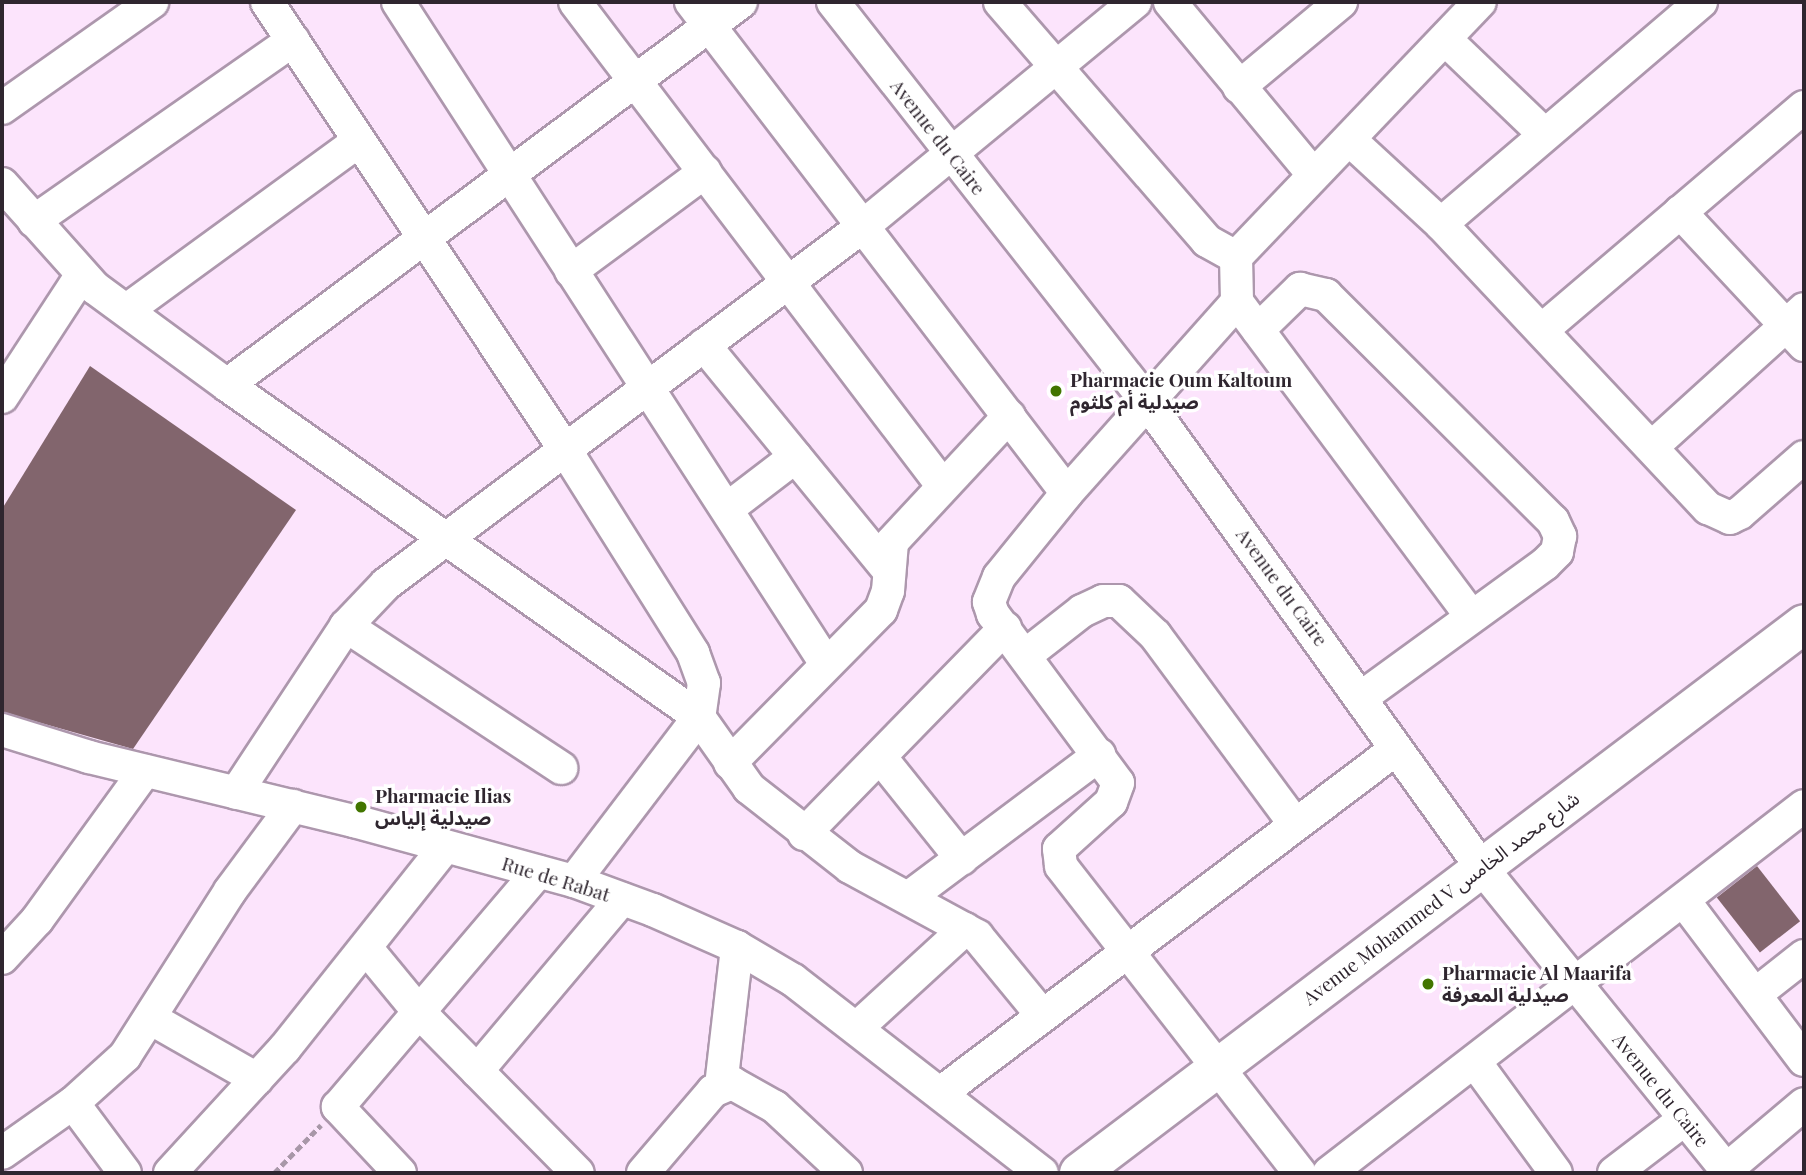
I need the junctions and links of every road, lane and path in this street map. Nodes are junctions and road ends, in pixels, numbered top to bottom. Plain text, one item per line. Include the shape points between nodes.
1 (152, 2) edge
2 (267, 2) edge
3 (398, 2) edge
4 (575, 2) edge
5 (741, 2) edge
6 (833, 2) edge
7 (1000, 2) edge
8 (1135, 2) edge
9 (1170, 2) edge
10 (1341, 2) edge
11 (1480, 2) edge
12 (1694, 4) edge
13 (700, 14) edge
14 (1446, 39) junction
15 (293, 40) junction
16 (1056, 70) junction
17 (634, 83) junction
18 (1239, 87) junction
19 (7, 94) edge
20 (1804, 107) edge
21 (1544, 134) junction
22 (1350, 139) junction
23 (359, 141) junction
24 (953, 156) junction
25 (705, 172) junction
26 (1313, 174) junction
27 (510, 178) junction
28 (2, 184) edge
29 (1679, 212) junction
30 (34, 221) junction
31 (1441, 224) junction
32 (862, 228) junction
33 (424, 241) junction
34 (1236, 257) junction
35 (571, 271) junction
36 (81, 276) junction
37 (786, 286) junction
38 (1237, 302) junction
39 (127, 310) junction
40 (1798, 326) edge
41 (1258, 330) junction
42 (1542, 330) junction
43 (704, 345) junction
44 (5, 381) edge
45 (227, 385) junction
46 (648, 389) junction
47 (1147, 402) junction
48 (1009, 416) junction
49 (1652, 447) junction
50 (566, 451) junction
51 (795, 457) junction
52 (1804, 457) edge
53 (942, 485) junction
54 (1067, 493) junction
55 (726, 509) junction
56 (449, 540) junction
57 (888, 570) junction
58 (1470, 615) junction
59 (1804, 624) edge
60 (346, 626) junction
61 (1005, 628) junction
62 (1027, 654) junction
63 (825, 662) junction
64 (1362, 697) junction
65 (699, 716) junction
66 (2, 730) edge
67 (1396, 749) junction
68 (1099, 754) junction
69 (881, 758) junction
70 (730, 764) junction
71 (561, 768) dead end
72 (145, 771) junction
73 (236, 793) junction
74 (293, 806) junction
75 (1804, 806) edge
76 (1295, 824) junction
77 (804, 834) junction
78 (445, 847) junction
79 (962, 859) junction
80 (1482, 868) junction
81 (538, 872) junction
82 (574, 881) junction
83 (908, 898) junction
84 (622, 899) junction
85 (1684, 901) junction
86 (965, 929) junction
87 (737, 947) junction
88 (367, 949) junction
89 (1129, 953) junction
90 (1804, 956) edge
91 (2, 958) edge
92 (1576, 986) junction
93 (1757, 993) junction
94 (419, 1012) junction
95 (1042, 1015) junction
96 (150, 1018) junction
97 (858, 1027) junction
98 (1804, 1059) edge
99 (1475, 1062) junction
100 (1218, 1068) junction
101 (477, 1071) junction
102 (257, 1079) junction
103 (721, 1086) junction
104 (942, 1092) junction
105 (74, 1103) junction
106 (1804, 1104) edge
107 (338, 1107) junction
108 (1685, 1119) junction
109 (2, 1153) edge
110 (1540, 1168) edge
111 (834, 1169) edge
112 (1728, 1172) edge
113 (125, 1173) edge
114 (170, 1173) edge
115 (274, 1173) edge
116 (400, 1173) edge
117 (578, 1173) edge
118 (643, 1173) edge
119 (1042, 1173) edge
120 (1079, 1173) edge
121 (1300, 1173) edge
122 (1329, 1173) edge
123 (1614, 1173) edge

1 - 19 street
2 - 15 street
3 - 27 street
4 - 17 street
5 - 13 street
6 - 24 street, Avenue du Caire
7 - 16 street
8 - 16 street
9 - 18 street
10 - 18 street
11 - 14 street
12 - 21 street
13 - 17 street
13 - 32 street
14 - 21 street
14 - 22 street
15 - 23 street
15 - 30 street
16 - 24 street
16 - 34 street via 1207,241
17 - 25 street
17 - 27 street
18 - 26 street
20 - 29 street
21 - 31 street
22 - 26 street
22 - 31 street
23 - 33 street
23 - 39 street
24 - 32 street
24 - 47 street, Avenue du Caire
25 - 35 street
25 - 37 street
26 - 34 street
27 - 33 street
27 - 35 street
28 - 30 street
29 - 40 street
29 - 42 street
30 - 36 street
31 - 42 street
32 - 37 street
32 - 48 street
33 - 45 street
33 - 50 street
34 - 38 street
35 - 46 street
36 - 39 street
36 - 44 street
37 - 43 street
37 - 53 street
38 - 41 street
38 - 47 street
39 - 45 street
40 - 49 street
41 - 58 street
41 - 58 street via 1300,289 1326,295 1553,522 1560,536 1558,552
42 - 49 street
43 - 46 street
43 - 51 street
45 - 56 street
46 - 50 street
46 - 55 street
47 - 54 street
47 - 64 street, Avenue du Caire
48 - 53 street
48 - 54 street
49 - 52 street via 1696,498 1730,518
50 - 56 street
50 - 65 street via 693,653 704,683
51 - 55 street
51 - 57 street
53 - 57 street via 891,542
54 - 61 street via 991,590 993,614
55 - 63 street
56 - 60 street via 386,584
56 - 65 street
57 - 63 street via 888,591 881,610
58 - 64 street
59 - 80 main road, Avenue Mohammed V شارع محمد الخامس
60 - 71 street
60 - 73 street
61 - 62 street
61 - 69 street
62 - 68 street
62 - 76 street via 1082,611 1103,601 1119,601 1155,635
63 - 70 street
64 - 67 street, Avenue du Caire
65 - 70 street
65 - 82 street
66 - 72 street, Rue de Rabat
67 - 76 street
67 - 80 street, Avenue du Caire
68 - 79 street
68 - 89 street via 1118,783 1116,793 1063,843 1059,858
69 - 77 street
69 - 79 street
70 - 77 street via 749,788
72 - 73 street, Rue de Rabat
72 - 91 street via 37,920
73 - 74 street, Rue de Rabat
74 - 78 street, Rue de Rabat
74 - 96 street via 230,891
75 - 85 street
76 - 89 street
77 - 83 street via 850,867
78 - 81 street, Rue de Rabat
78 - 88 street
79 - 83 street
80 - 92 street, Avenue du Caire
80 - 100 main road, Avenue Mohammed V شارع محمد الخامس
81 - 82 street, Rue de Rabat
81 - 94 street
82 - 84 street, Rue de Rabat
83 - 86 street
84 - 87 street, Rue de Rabat
84 - 101 street
85 - 92 street
85 - 93 street
86 - 95 street via 1001,962
86 - 97 street
87 - 97 street, Rue de Rabat
87 - 103 street
88 - 94 street
88 - 102 street
89 - 95 street
89 - 100 street
90 - 93 street
92 - 99 street
92 - 108 street, Avenue du Caire
93 - 98 street
94 - 101 street
94 - 107 street
95 - 104 street
96 - 102 street
96 - 105 street via 125,1056
97 - 104 street, Rue de Rabat
99 - 110 street
99 - 122 street
100 - 120 main road, Avenue Mohammed V شارع محمد الخامس
100 - 121 street
101 - 117 street
102 - 114 street
103 - 111 street via 739,1084 754,1092
103 - 118 street
104 - 119 street, Rue de Rabat
105 - 109 street
105 - 113 street
106 - 112 street
107 - 115 path
107 - 116 street
108 - 112 street, Avenue du Caire
108 - 123 street

